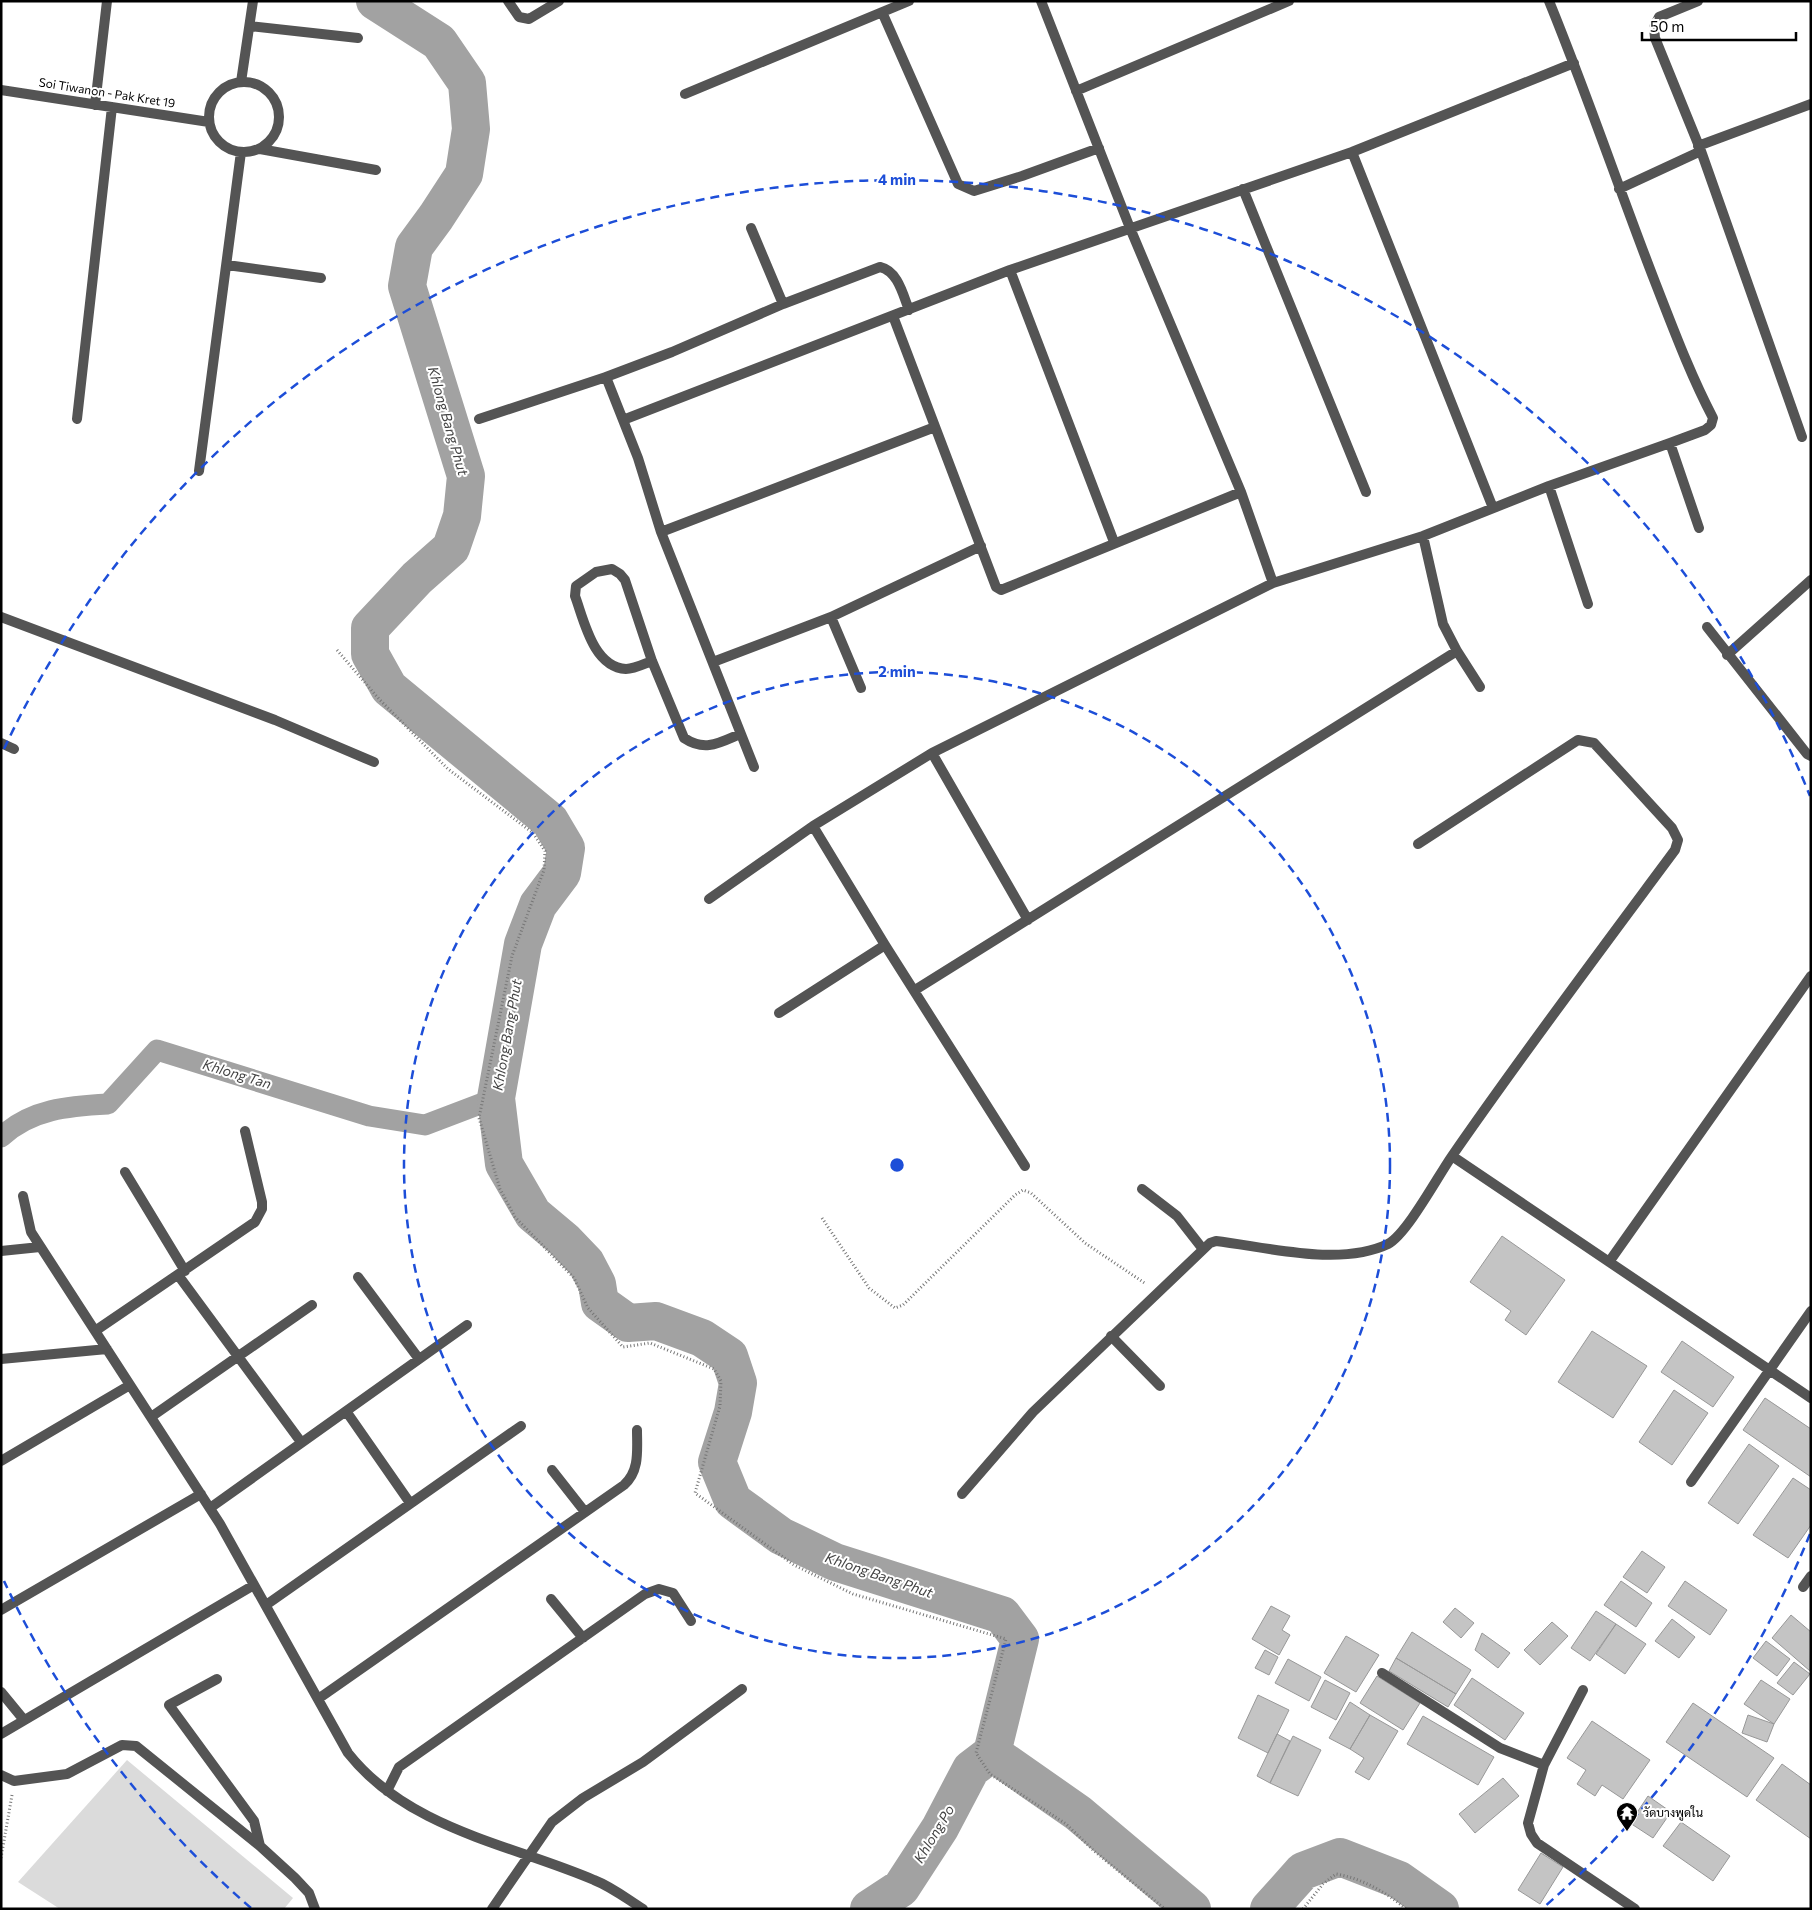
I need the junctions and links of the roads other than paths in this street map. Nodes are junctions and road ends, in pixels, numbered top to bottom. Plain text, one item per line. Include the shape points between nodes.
1 (107, 1) edge
2 (253, 1) edge
3 (508, 1) edge
4 (559, 1) edge
5 (909, 1) edge
6 (1041, 1) edge
7 (1289, 1) edge
8 (1549, 1) edge
9 (1698, 1) edge
10 (882, 12) junction
11 (250, 26) junction
12 (358, 38) dead end
13 (1574, 63) junction
14 (241, 82) junction
15 (1, 90) edge
16 (1076, 91) junction
17 (686, 94) dead end
18 (95, 104) junction
19 (1811, 104) edge
20 (112, 107) junction
21 (209, 122) junction
22 (260, 148) junction
23 (1098, 148) junction
24 (1699, 149) junction
25 (241, 152) junction
26 (1352, 152) junction
27 (376, 170) dead end
28 (1242, 189) junction
29 (1619, 189) junction
30 (751, 228) dead end
31 (1130, 228) junction
32 (227, 265) junction
33 (1010, 270) junction
34 (321, 278) dead end
35 (783, 304) junction
36 (909, 310) junction
37 (893, 316) junction
38 (606, 377) junction
39 (77, 419) dead end
40 (479, 420) dead end
41 (623, 420) junction
42 (935, 427) junction
43 (1802, 437) dead end
44 (1670, 443) junction
45 (199, 471) dead end
46 (1549, 486) junction
47 (1241, 492) junction
48 (1366, 492) dead end
49 (1493, 508) junction
50 (1699, 528) dead end
51 (661, 532) junction
52 (1423, 536) junction
53 (1114, 542) junction
54 (981, 546) junction
55 (1811, 580) edge
56 (1273, 583) junction
57 (1588, 604) dead end
58 (831, 617) junction
59 (1, 618) edge
60 (1707, 627) dead end
61 (1457, 651) junction
62 (1727, 655) junction
63 (652, 661) junction
64 (713, 662) junction
65 (1480, 687) dead end
66 (861, 688) dead end
67 (740, 734) junction
68 (1, 743) edge
69 (14, 749) dead end
70 (932, 753) junction
71 (1811, 756) edge
72 (374, 762) dead end
73 (754, 767) dead end
74 (813, 826) junction
75 (1418, 844) dead end
76 (709, 899) dead end
77 (1028, 920) junction
78 (885, 945) junction
79 (1811, 976) edge
80 (915, 990) junction
81 (780, 1013) dead end
82 (245, 1131) dead end
83 (1452, 1156) junction
84 (1025, 1166) dead end
85 (125, 1172) dead end
86 (1142, 1189) dead end
87 (23, 1196) dead end
88 (40, 1247) junction
89 (1202, 1248) junction
90 (1, 1250) edge
91 (1609, 1262) junction
92 (182, 1273) junction
93 (358, 1277) dead end
94 (312, 1305) dead end
95 (1811, 1311) edge
96 (467, 1325) dead end
97 (95, 1332) junction
98 (1111, 1336) junction
99 (107, 1349) junction
100 (238, 1356) junction
101 (1, 1359) edge
102 (419, 1359) junction
103 (1770, 1371) junction
104 (130, 1385) junction
105 (1160, 1386) dead end
106 (1811, 1398) edge
107 (346, 1411) junction
108 (151, 1417) junction
109 (521, 1426) dead end
110 (637, 1430) dead end
111 (301, 1442) junction
112 (1, 1461) edge
113 (552, 1470) dead end
114 (1691, 1482) dead end
115 (201, 1494) junction
116 (962, 1494) dead end
117 (410, 1503) junction
118 (210, 1508) junction
119 (585, 1512) junction
120 (1811, 1576) edge
121 (254, 1585) junction
122 (1803, 1587) dead end
123 (551, 1598) dead end
124 (266, 1605) junction
125 (1, 1610) edge
126 (691, 1621) dead end
127 (583, 1638) junction
128 (1382, 1673) dead end
129 (217, 1678) dead end
130 (742, 1689) dead end
131 (1584, 1690) dead end
132 (1, 1692) edge
133 (318, 1699) junction
134 (24, 1720) junction
135 (1, 1734) edge
136 (1544, 1766) junction
137 (1, 1775) edge
138 (387, 1791) junction
139 (260, 1846) junction
140 (530, 1856) junction
141 (315, 1909) edge
142 (492, 1909) edge
143 (643, 1909) edge
144 (1635, 1909) edge

1 - 18 street
2 - 11 street
3 - 4 street via 519,17 529,19
5 - 10 street
6 - 16 street
7 - 16 street
8 - 13 street
9 - 24 street via 1659,16 1654,27 1655,38
10 - 17 street
10 - 23 street via 958,184 974,191
11 - 12 street
11 - 14 street
13 - 26 street
13 - 29 street
14 - 21 street via 219,92 212,101
14 - 22 street via 264,88 278,107 276,132
15 - 18 street, Soi Tiwanon - Pak Kret 19
16 - 23 street
18 - 20 street, Soi Tiwanon - Pak Kret 19
19 - 24 street
20 - 21 street, Soi Tiwanon - Pak Kret 19
20 - 39 street
21 - 25 street via 219,142
22 - 25 street
22 - 27 street
23 - 31 street
24 - 29 street
24 - 43 street
25 - 32 street
26 - 28 street
26 - 49 street
28 - 31 street
28 - 48 street
29 - 44 street via 1692,379 1713,418 1705,430
30 - 35 street
31 - 33 street
31 - 47 street
32 - 34 street
32 - 45 street
33 - 36 street
33 - 53 street
35 - 36 street via 880,267 889,269 894,275
35 - 38 street
36 - 37 street
37 - 41 street
37 - 42 street
38 - 40 street
38 - 41 street
41 - 51 street
42 - 51 street
42 - 54 street
44 - 46 street
44 - 50 street
46 - 49 street
46 - 57 street
47 - 53 street
47 - 56 street
49 - 52 street
51 - 64 street
52 - 56 street
52 - 61 street via 1443,624
53 - 54 street via 1001,590 996,587
54 - 58 street
55 - 62 street
56 - 70 street
58 - 64 street
58 - 66 street
59 - 72 street via 274,720
60 - 62 street
61 - 65 street
61 - 77 street
62 - 71 street
63 - 63 street via 626,669 599,655 575,596 576,586 582,580 604,569 620,574 625,580
63 - 67 street via 684,738 695,746 711,746
64 - 67 street
67 - 73 street
68 - 69 street
70 - 74 street
70 - 77 street
74 - 76 street
74 - 78 street
75 - 83 street via 1578,740 1594,743 1672,828 1678,840 1675,850
77 - 80 street
78 - 80 street
78 - 81 street
79 - 91 street
80 - 84 street
82 - 92 street via 262,1202 259,1216 250,1226
83 - 89 street via 1406,1226 1390,1243 1382,1246 1343,1255 1216,1240
83 - 91 street
85 - 92 street
86 - 89 street via 1177,1216
87 - 88 street via 27,1223
88 - 90 street
88 - 97 street
89 - 98 street
91 - 103 street
92 - 97 street
92 - 100 street
93 - 102 street
94 - 100 street
95 - 103 street
96 - 102 street
97 - 99 street
98 - 105 street
98 - 116 street via 1033,1412
99 - 101 street
99 - 104 street
100 - 108 street
100 - 111 street
102 - 107 street
103 - 106 street
103 - 114 street
104 - 108 street
104 - 112 street
107 - 111 street
107 - 117 street
108 - 115 street
109 - 117 street
110 - 119 street via 633,1478
111 - 118 street
113 - 119 street
115 - 118 street
115 - 125 street
117 - 124 street
118 - 121 street
119 - 133 street
120 - 122 street
121 - 124 street
121 - 134 street
123 - 127 street
124 - 133 street
126 - 127 street via 673,1593 652,1590
127 - 138 street via 399,1767
128 - 136 street via 1500,1748
129 - 139 street via 169,1706 254,1821
130 - 140 street via 643,1762 568,1809 539,1838
131 - 136 street
132 - 134 street
133 - 138 street via 348,1754
134 - 135 street
136 - 144 street via 1528,1823 1531,1834 1537,1842
137 - 139 street via 14,1782 67,1774 122,1745 136,1746
138 - 140 street via 444,1824
139 - 141 street via 305,1888
140 - 142 street
140 - 143 street via 595,1880

